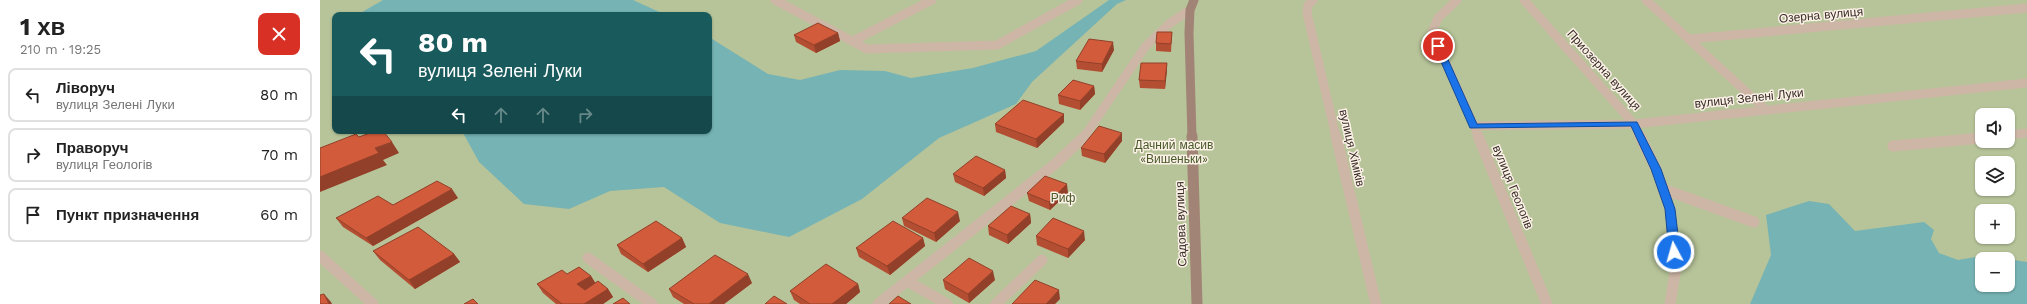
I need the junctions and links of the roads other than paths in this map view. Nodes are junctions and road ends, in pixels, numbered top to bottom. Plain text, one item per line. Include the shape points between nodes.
1 (932, 0) edge
2 (1078, 0) edge
3 (1313, 0) edge
4 (1457, 0) edge
5 (1524, 0) edge
6 (1646, 0) edge
7 (780, 1) edge
8 (1192, 5) edge
9 (2027, 8) edge
10 (1689, 39) junction
11 (853, 41) junction
12 (2027, 83) edge
13 (1765, 109) junction
14 (1634, 124) junction
15 (1474, 126) junction
16 (2027, 134) edge
17 (2015, 135) edge
18 (1975, 139) edge
19 (1893, 146) dead end
20 (1663, 189) junction
21 (1754, 222) dead end
22 (320, 256) edge
23 (588, 258) dead end
24 (1042, 260) dead end
25 (907, 281) junction
26 (373, 304) edge
27 (652, 304) edge
28 (878, 304) edge
29 (947, 304) edge
30 (996, 304) edge
31 (1197, 304) edge
32 (1376, 304) edge
33 (1547, 304) edge
34 (1670, 304) edge

1 - 11 street
2 - 11 street via 997,45 867,50
3 - 32 street, вулиця Хіміків via 1308,5 1306,13
4 - 15 street, вулиця Геологів via 1438,17 1433,24 1432,32
5 - 14 street, Приозерна вулиця
6 - 10 street
7 - 11 street
8 - 25 street via 1145,47 1084,137 1054,165
8 - 31 street, Садова вулиця via 1189,34
9 - 10 street, Озерна вулиця
10 - 13 street
12 - 13 street, вулиця Зелені Луки
13 - 14 street, вулиця Зелені Луки
14 - 15 street, вулиця Зелені Луки
14 - 20 street, Приозерна вулиця
15 - 33 street, вулиця Геологів
16 - 17 street
18 - 19 street
20 - 21 street
20 - 34 street, Приозерна вулиця via 1670,209 1676,266
22 - 26 street
23 - 27 street
24 - 30 street
25 - 28 street
25 - 29 street

